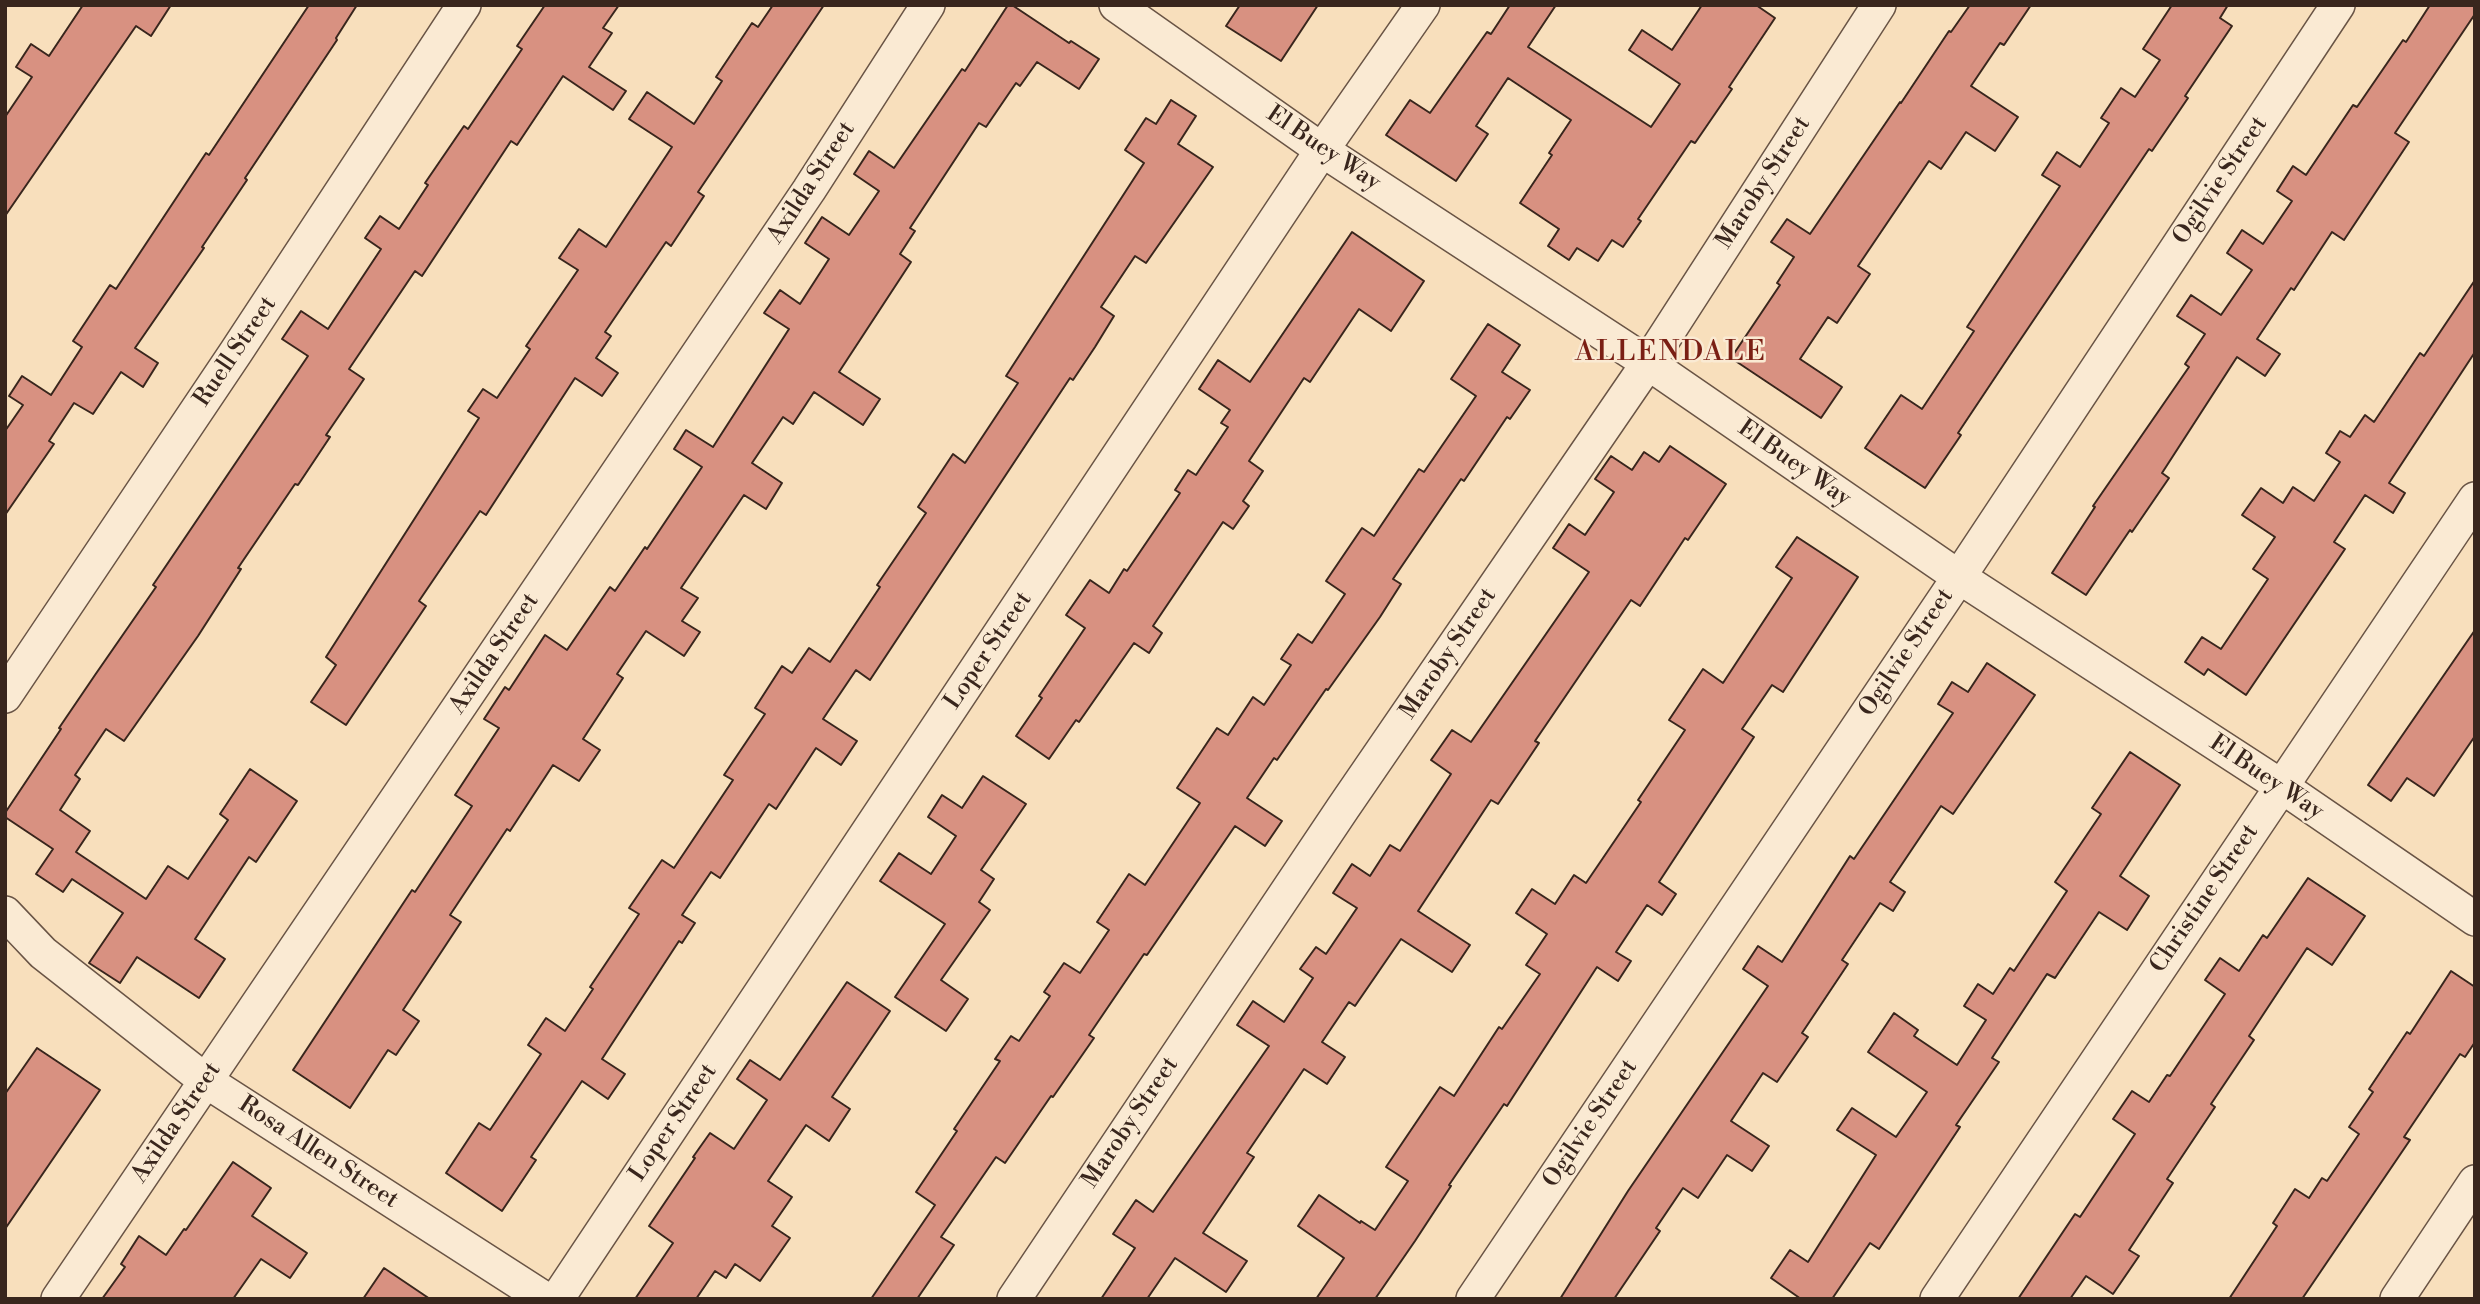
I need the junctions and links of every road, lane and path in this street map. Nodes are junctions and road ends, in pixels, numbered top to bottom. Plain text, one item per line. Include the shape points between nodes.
1 (464, 5) edge
2 (928, 5) edge
3 (1116, 5) edge
4 (1423, 5) edge
5 (1879, 5) edge
6 (2338, 5) edge
7 (1322, 150) junction
8 (1648, 363) junction
9 (2475, 499) edge
10 (1959, 577) junction
11 (5, 696) edge
12 (2281, 786) junction
13 (5, 913) edge
14 (2475, 919) edge
15 (206, 1081) junction
16 (2475, 1182) edge
17 (58, 1299) edge
18 (545, 1299) edge
19 (557, 1299) edge
20 (1014, 1299) edge
21 (1473, 1299) edge
22 (1937, 1299) edge
23 (2397, 1299) edge

1 - 11 street, Ruell Street
2 - 15 street, Axilda Street via 809,190
3 - 7 street, El Buey Way
4 - 7 street, Loper Street
5 - 8 street, Maroby Street
6 - 10 street, Ogilvie Street
7 - 8 street, El Buey Way
7 - 19 street, Loper Street
8 - 10 street, El Buey Way
8 - 20 street, Maroby Street
9 - 12 street, Christine Street
10 - 12 street, El Buey Way
10 - 21 street, Ogilvie Street
12 - 14 street, El Buey Way
12 - 22 street, Christine Street
13 - 15 street, Rosa Allen Street via 43,953
15 - 17 street, Axilda Street
15 - 18 street, Rosa Allen Street
16 - 23 street

